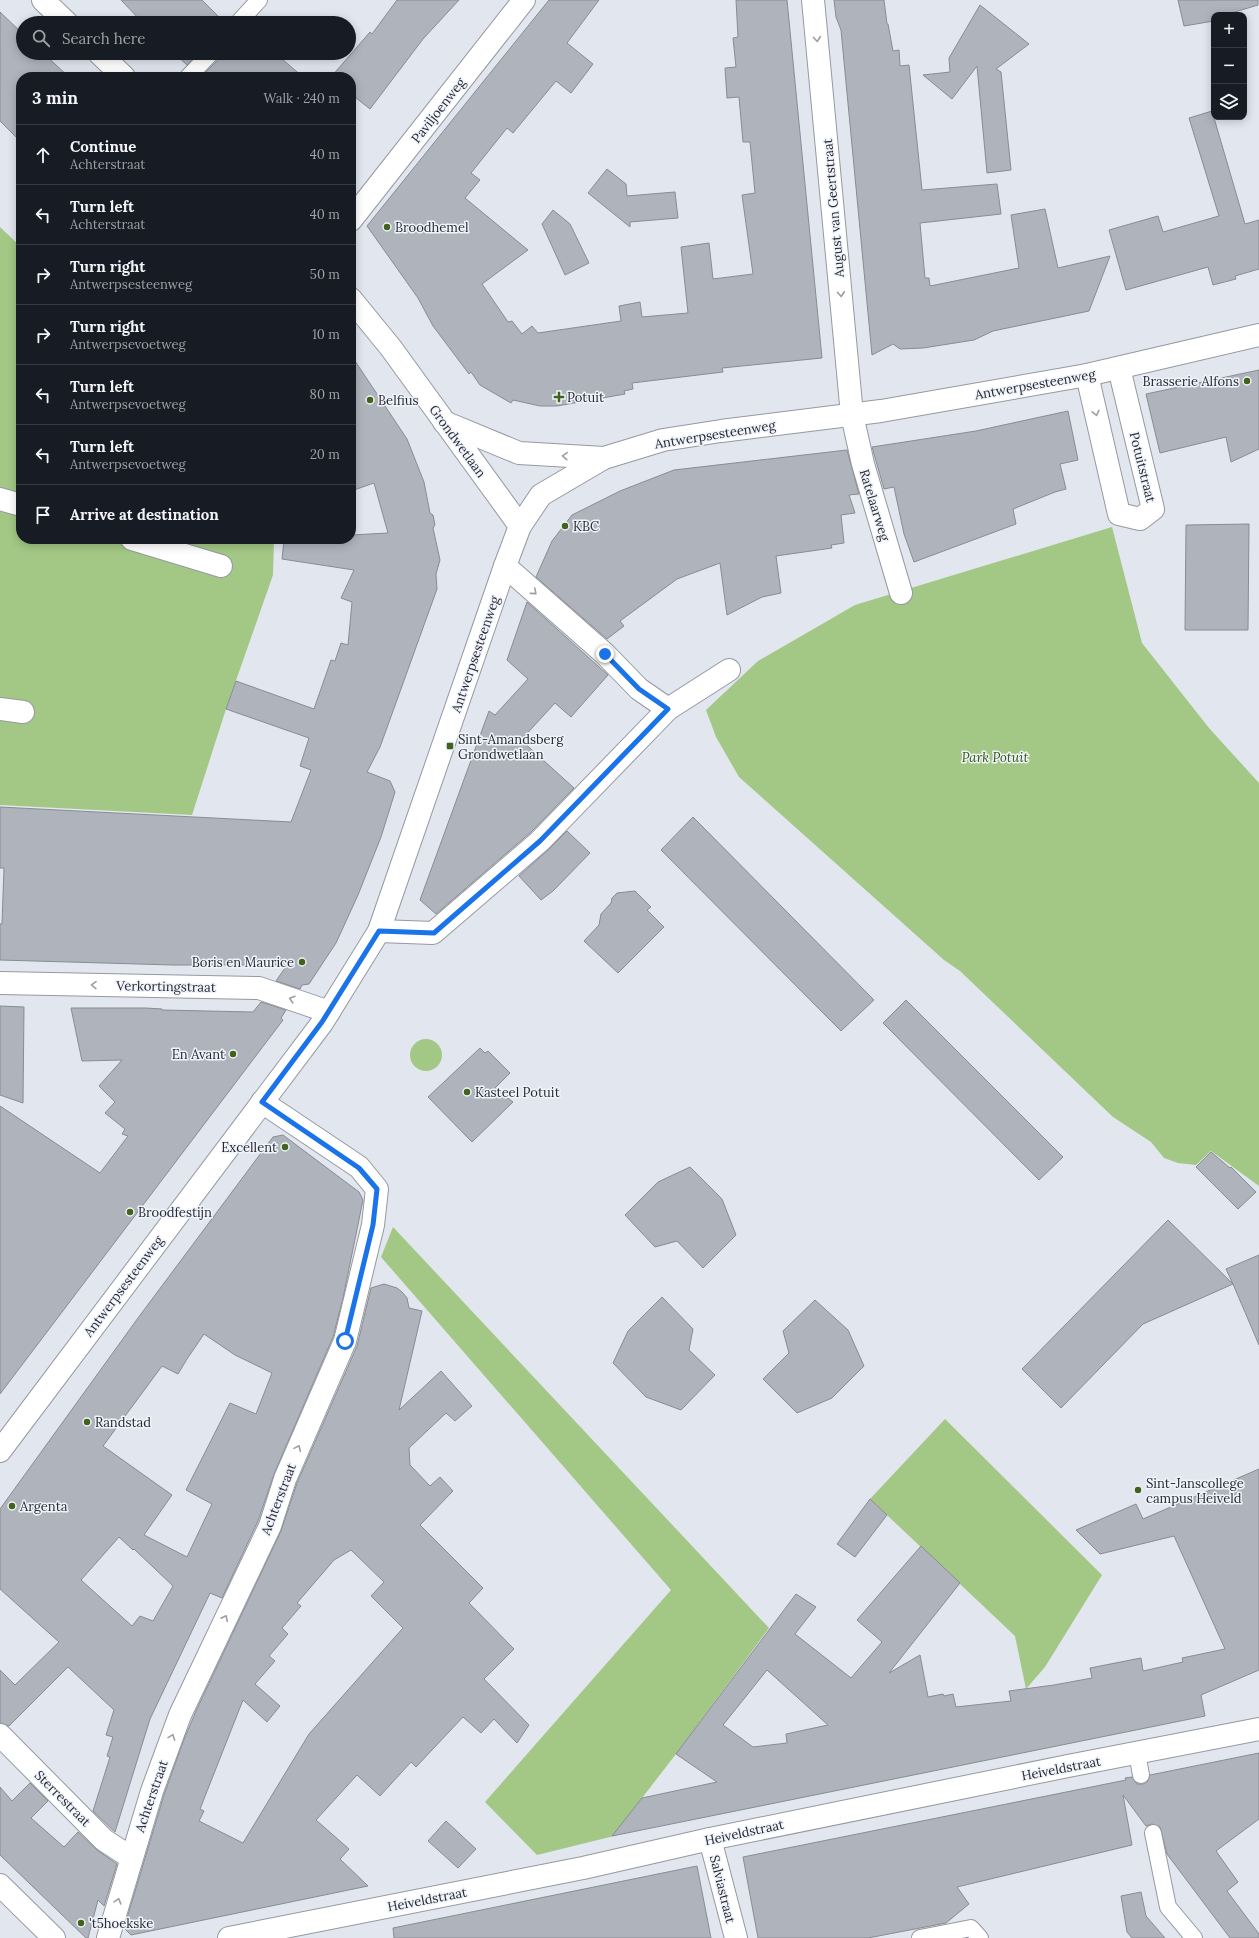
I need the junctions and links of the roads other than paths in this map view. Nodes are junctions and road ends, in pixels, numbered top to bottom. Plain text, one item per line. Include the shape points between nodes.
1 (43, 0) edge
2 (259, 0) edge
3 (524, 0) edge
4 (813, 0) edge
5 (60, 16) edge
6 (244, 16) edge
7 (106, 60) edge
8 (204, 60) edge
9 (119, 72) edge
10 (193, 72) edge
11 (356, 214) edge
12 (356, 305) edge
13 (1259, 335) edge
14 (1118, 368) junction
15 (1087, 375) junction
16 (852, 415) junction
17 (444, 422) junction
18 (604, 458) junction
19 (0, 499) edge
20 (16, 504) edge
21 (520, 526) junction
22 (148, 544) edge
23 (221, 566) dead end
24 (505, 566) junction
25 (901, 593) dead end
26 (729, 670) dead end
27 (0, 709) edge
28 (668, 709) junction
29 (23, 712) dead end
30 (379, 931) junction
31 (0, 983) edge
32 (329, 1012) junction
33 (262, 1102) junction
34 (0, 1451) edge
35 (1259, 1729) edge
36 (0, 1735) edge
37 (1137, 1753) junction
38 (1141, 1775) dead end
39 (1153, 1833) dead end
40 (710, 1839) junction
41 (130, 1858) junction
42 (0, 1885) edge
43 (54, 1938) edge
44 (108, 1938) edge
45 (229, 1938) edge
46 (736, 1938) edge
47 (920, 1938) edge
48 (980, 1938) edge
49 (1194, 1938) edge

1 - 5 street
2 - 6 lane
3 - 11 street, Paviljoenweg
4 -> 16 street, August van Geertstraat
7 - 9 street
8 - 10 lane
12 - 17 street, Grondwetlaan via 391,348
13 - 14 street, Antwerpsesteenweg
14 - 15 street, Antwerpsesteenweg
15 -> 14 street, Potuitstraat via 1119,514 1140,519 1153,509
15 - 16 street, Antwerpsesteenweg
16 - 18 street, Antwerpsesteenweg via 663,440
16 - 25 street, Ratelaarweg via 863,464
18 -> 17 street via 519,453
17 - 21 street, Grondwetlaan
18 - 21 street, Antwerpsesteenweg via 541,495
19 - 20 street
21 - 24 street, Antwerpsesteenweg
22 - 23 street
24 -> 28 street via 605,654 639,689
24 - 30 street, Antwerpsesteenweg
26 - 28 street
27 - 29 street
28 - 30 street via 540,841 434,933
30 - 32 street, Antwerpsesteenweg
32 -> 31 street, Verkortingstraat via 259,988
32 - 33 street, Antwerpsesteenweg
33 - 34 street, Antwerpsesteenweg
41 -> 33 street, Achterstraat via 180,1715 270,1526 285,1479 345,1341 373,1225 377,1189 359,1168
35 - 37 street, Heiveldstraat
36 - 41 street, Sterrestraat via 104,1840
37 - 38 lane
37 - 40 street, Heiveldstraat
39 - 49 lane via 1168,1907
40 - 45 street, Heiveldstraat via 583,1868
40 - 46 street, Salviastraat
44 -> 41 street, Achterstraat
42 - 43 street
47 - 48 lane via 971,1928

